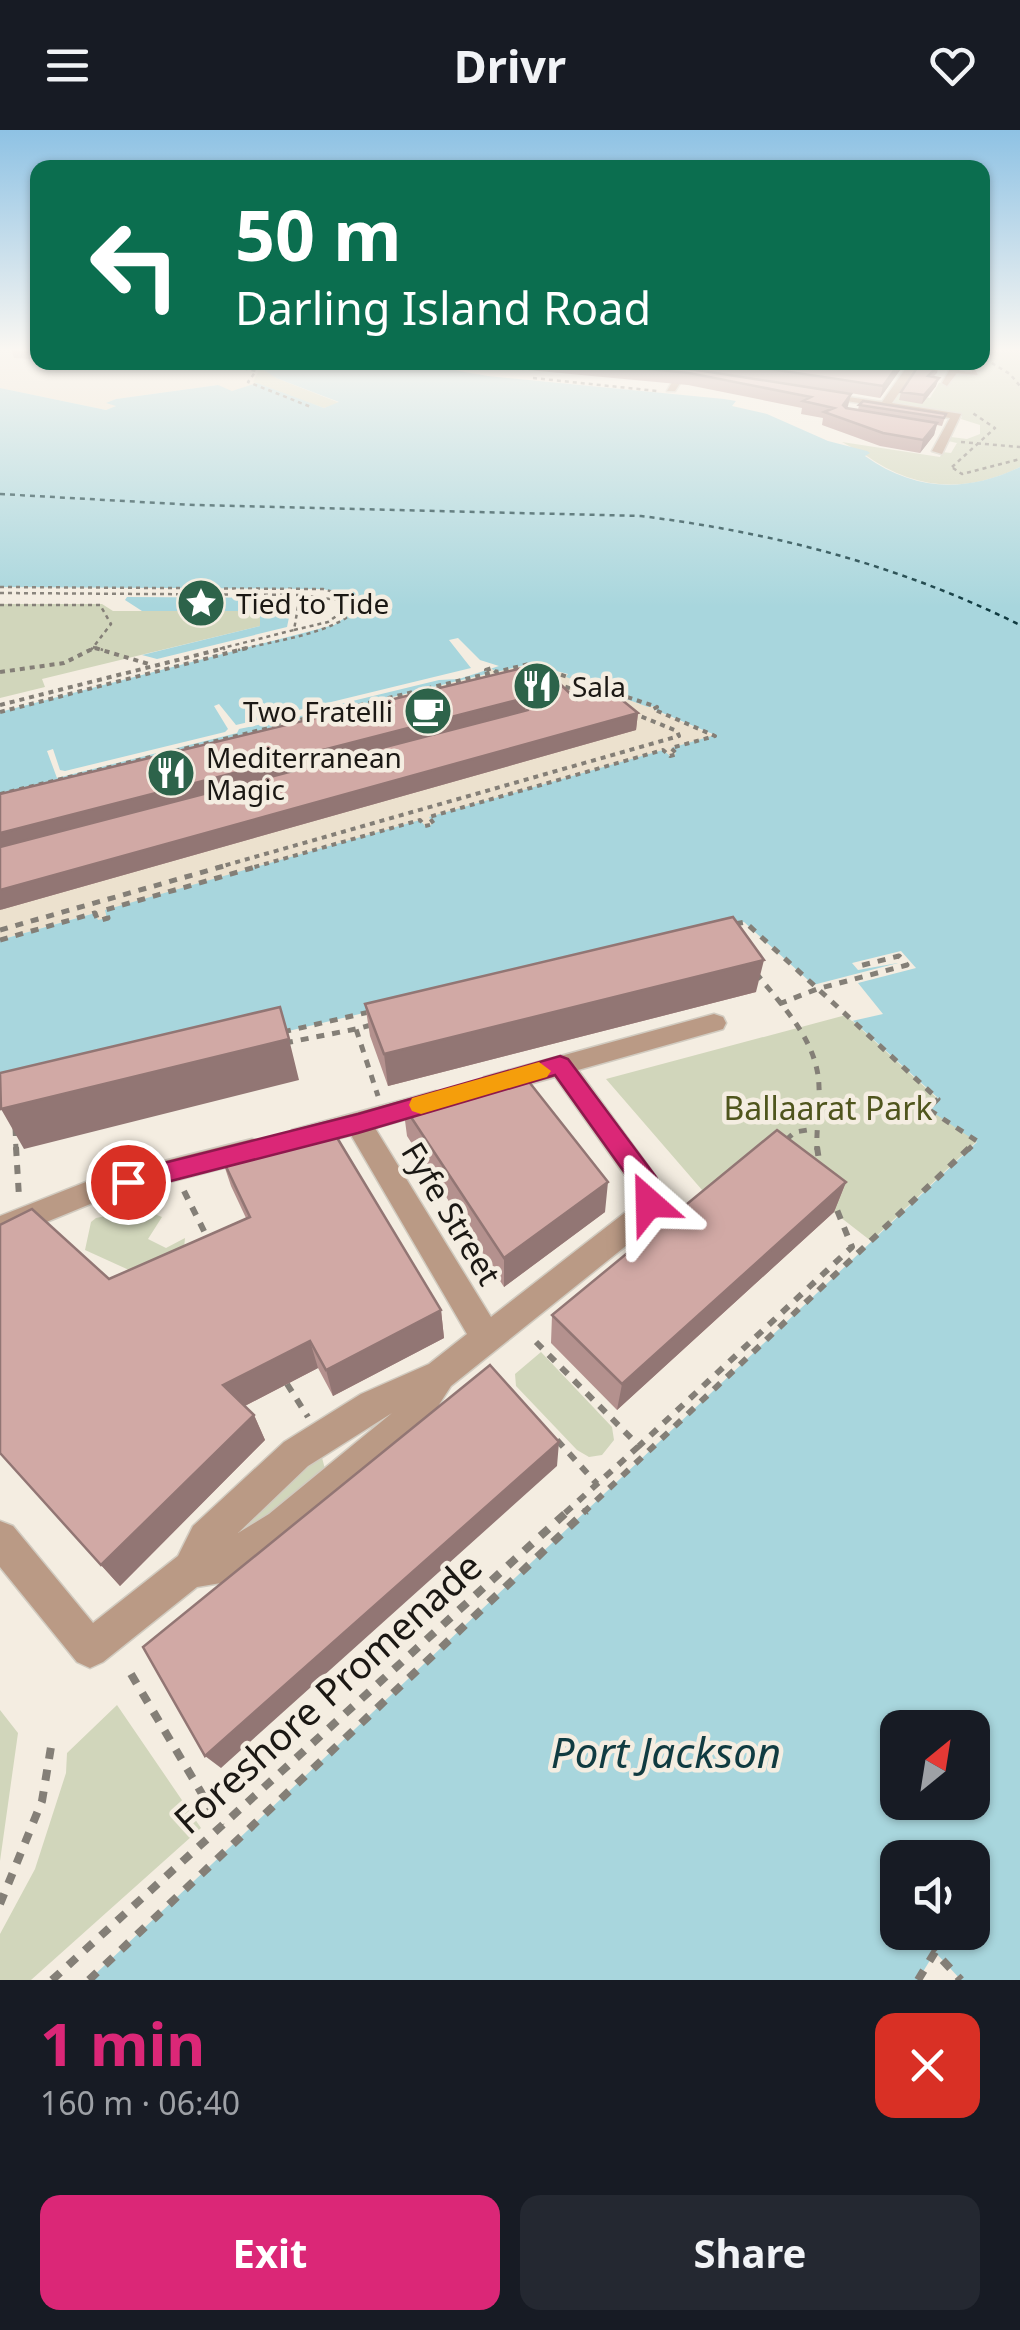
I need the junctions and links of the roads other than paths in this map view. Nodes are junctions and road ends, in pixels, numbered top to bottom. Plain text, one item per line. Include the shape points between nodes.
1 (947, 434) edge
2 (938, 451) dead end
3 (714, 1023) dead end
4 (560, 1065) junction
5 (358, 1123) junction
6 (0, 1229) edge
7 (486, 1339) junction
8 (440, 1374) junction
9 (0, 1539) edge
10 (190, 1569) junction

1 - 2 street
3 - 4 street
4 - 5 street
4 - 7 street via 647,1184 649,1203 637,1220
5 - 6 street via 96,1190
5 - 7 street, Fyfe Street
7 - 8 street
8 - 10 street via 374,1404 296,1454 206,1539
8 - 10 street via 392,1437 281,1526 214,1569
9 - 10 street via 90,1650

